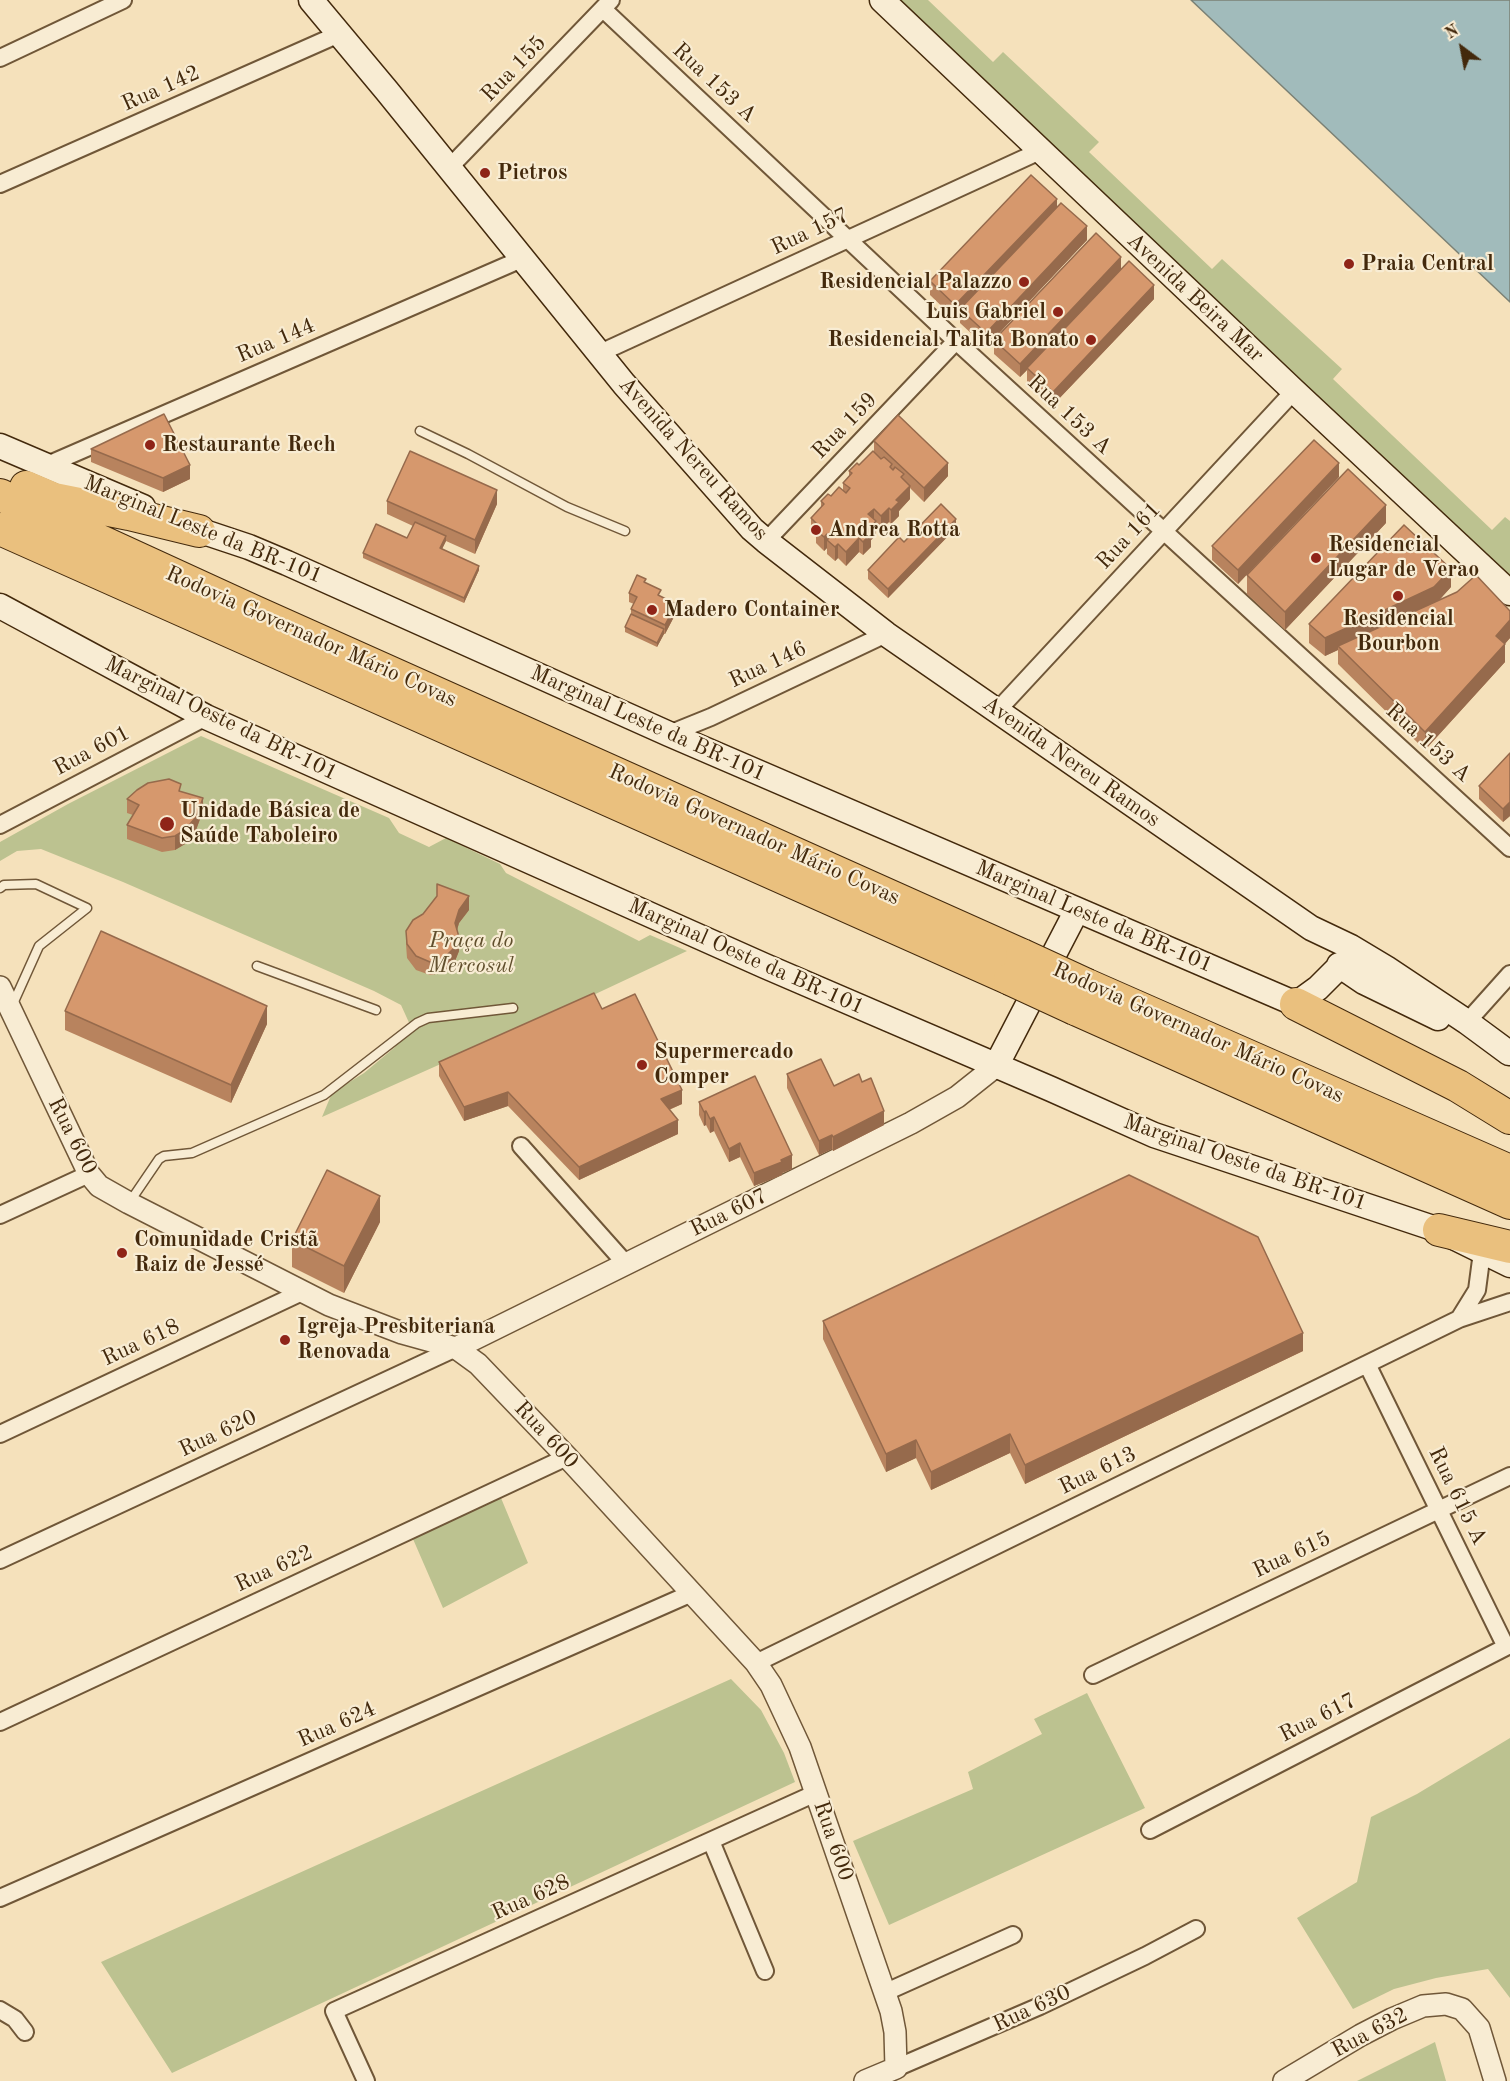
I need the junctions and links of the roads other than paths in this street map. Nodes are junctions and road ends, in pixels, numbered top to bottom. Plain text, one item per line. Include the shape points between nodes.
1 (123, 0) edge
2 (310, 0) edge
3 (882, 0) edge
4 (607, 4) edge
5 (339, 34) junction
6 (0, 58) edge
7 (1040, 151) junction
8 (449, 168) junction
9 (0, 184) edge
10 (848, 239) junction
11 (524, 258) junction
12 (956, 341) junction
13 (600, 353) junction
14 (1294, 391) junction
15 (420, 431) dead end
16 (0, 446) edge
17 (45, 466) junction
18 (0, 475) edge
19 (0, 495) edge
20 (0, 529) edge
21 (199, 531) junction
22 (625, 531) dead end
23 (1163, 532) junction
24 (766, 541) junction
25 (1510, 593) edge
26 (0, 606) edge
27 (886, 634) junction
28 (997, 711) junction
29 (206, 717) junction
30 (669, 734) junction
31 (0, 825) edge
32 (1510, 848) edge
33 (0, 888) edge
34 (1077, 910) junction
35 (1311, 928) junction
36 (258, 966) dead end
37 (1340, 966) junction
38 (1016, 967) junction
39 (1386, 968) junction
40 (1510, 974) edge
41 (0, 987) edge
42 (1081, 997) junction
43 (1296, 1004) junction
44 (513, 1008) dead end
45 (10, 1009) junction
46 (376, 1010) dead end
47 (1467, 1022) junction
48 (1510, 1053) edge
49 (996, 1066) junction
50 (1510, 1118) edge
51 (521, 1146) dead end
52 (1510, 1172) edge
53 (89, 1174) junction
54 (129, 1203) junction
55 (1510, 1203) edge
56 (0, 1215) edge
57 (1439, 1230) joint
58 (1496, 1249) edge
59 (626, 1264) junction
60 (1510, 1265) edge
61 (302, 1292) junction
62 (1510, 1302) edge
63 (1459, 1319) junction
64 (456, 1348) junction
65 (1367, 1364) junction
66 (0, 1434) edge
67 (567, 1457) junction
68 (1510, 1476) edge
69 (1439, 1510) junction
70 (0, 1560) edge
71 (692, 1593) junction
72 (1506, 1647) joint
73 (756, 1663) junction
74 (1093, 1675) dead end
75 (0, 1722) edge
76 (816, 1793) junction
77 (1150, 1830) dead end
78 (711, 1841) junction
79 (0, 1898) edge
80 (1196, 1929) dead end
81 (1013, 1935) dead end
82 (765, 1971) dead end
83 (886, 1992) junction
84 (0, 2010) edge
85 (25, 2032) dead end
86 (896, 2068) junction
87 (366, 2081) edge
88 (865, 2081) edge
89 (1284, 2081) edge
90 (1495, 2081) edge

1 - 6 street
2 - 5 main road, Avenida Nereu Ramos
3 - 7 main road, Avenida Beira Mar
4 - 8 street, Rua 155
4 - 10 street, Rua 153 A
5 - 8 main road, Avenida Nereu Ramos
5 - 9 street, Rua 142
7 - 10 street, Rua 157
7 - 14 main road, Avenida Beira Mar
8 - 11 main road, Avenida Nereu Ramos
10 - 12 street, Rua 153 A
10 - 13 street, Rua 157
11 - 13 main road, Avenida Nereu Ramos
11 - 17 street, Rua 144
12 - 23 street, Rua 153 A
12 - 24 street, Rua 159
13 - 24 main road, Avenida Nereu Ramos via 705,477
14 - 23 street, Rua 161
14 - 25 main road, Avenida Beira Mar
15 - 22 lane via 567,507
16 - 17 main road, Marginal Leste da BR-101
17 - 21 main road, Marginal Leste da BR-101
18 - 21 highway via 54,499
19 - 38 highway, Rodovia Governador Mário Covas
20 - 38 highway, Rodovia Governador Mário Covas
21 - 30 main road, Marginal Leste da BR-101 via 287,563
23 - 28 street, Rua 161
23 - 32 street, Rua 153 A
24 - 27 main road, Avenida Nereu Ramos
26 - 29 main road, Marginal Oeste da BR-101
27 - 28 main road, Avenida Nereu Ramos
27 - 30 street, Rua 146
28 - 35 main road, Avenida Nereu Ramos
29 - 31 street, Rua 601
29 - 49 main road, Marginal Oeste da BR-101
30 - 34 main road, Marginal Leste da BR-101
33 - 45 lane via 36,884 87,908 39,946
34 - 43 main road, Marginal Leste da BR-101
34 - 49 main road
35 - 37 main road, Avenida Nereu Ramos
35 - 39 main road, Avenida Nereu Ramos
36 - 46 lane
37 - 39 main road via 1349,962
37 - 43 main road
37 - 48 main road, Avenida Nereu Ramos via 1382,991
38 - 42 highway, Rodovia Governador Mário Covas, bridge
39 - 47 main road, Avenida Nereu Ramos
40 - 47 street
41 - 45 street, Rua 600
42 - 52 highway, Rodovia Governador Mário Covas
42 - 55 highway, Rodovia Governador Mário Covas
43 - 50 highway via 1458,1086
44 - 54 lane via 428,1018 417,1023 324,1095 192,1153 159,1159
45 - 53 street, Rua 600
47 - 48 main road, Avenida Nereu Ramos
49 - 57 main road, Marginal Oeste da BR-101 via 1154,1135
49 - 59 street, Rua 607 via 957,1097 920,1119
51 - 59 street
53 - 54 street, Rua 600 via 99,1186
53 - 56 street
54 - 61 street, Rua 600
57 - 58 highway
58 - 60 main road
58 - 63 street
59 - 64 street, Rua 607
61 - 64 street, Rua 600 via 351,1315
61 - 66 street, Rua 618
62 - 63 street, Rua 613
63 - 65 street, Rua 613
64 - 67 street, Rua 600 via 478,1364
64 - 70 street, Rua 620
65 - 69 street, Rua 615 A
65 - 73 street, Rua 613
67 - 71 street, Rua 600
67 - 75 street, Rua 622
68 - 69 street, Rua 615
69 - 72 street, Rua 615 A
69 - 74 street, Rua 615
71 - 73 street, Rua 600
71 - 79 street, Rua 624
72 - 77 street, Rua 617
73 - 76 street, Rua 600 via 785,1713
76 - 78 street, Rua 628
76 - 83 street, Rua 600
78 - 82 street
78 - 87 street, Rua 628 via 334,2012
80 - 86 street, Rua 630 via 1071,1992
81 - 83 street
83 - 86 street, Rua 600 via 895,2032
84 - 85 street via 15,2019
86 - 88 street, Rua 630
89 - 90 street, Rua 632 via 1361,2035 1413,2010 1446,2004 1462,2009 1479,2028

